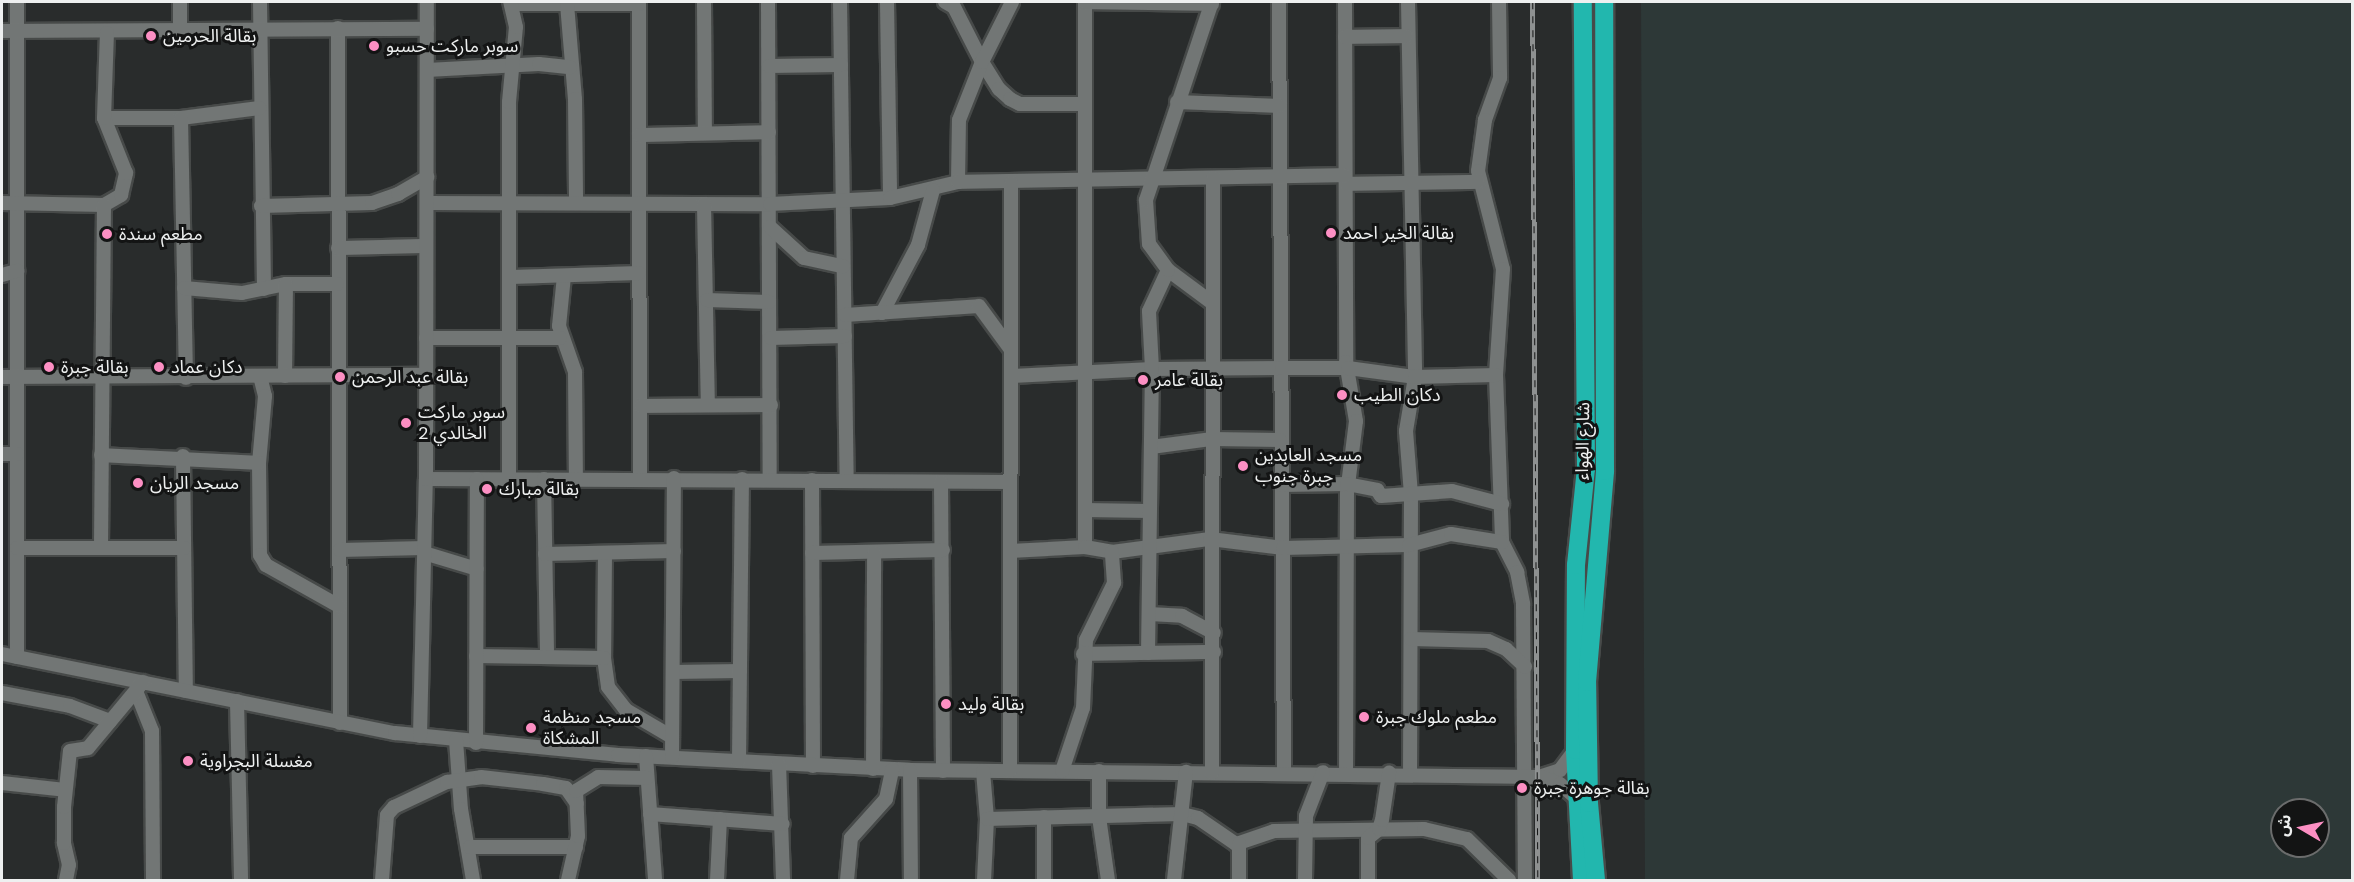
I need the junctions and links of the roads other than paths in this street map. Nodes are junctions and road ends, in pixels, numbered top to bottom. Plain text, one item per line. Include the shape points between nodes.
1 (17, 2) edge
2 (180, 2) edge
3 (260, 2) edge
4 (427, 2) edge
5 (704, 2) edge
6 (768, 2) edge
7 (840, 2) edge
8 (887, 2) edge
9 (945, 2) edge
10 (1012, 2) edge
11 (1280, 2) edge
12 (1345, 2) edge
13 (1408, 2) edge
14 (1498, 2) edge
15 (1583, 2) edge
16 (1604, 2) edge
17 (510, 3) edge
18 (639, 3) edge
19 (1212, 3) edge
20 (567, 4) junction
21 (338, 28) junction
22 (427, 29) junction
23 (180, 30) junction
24 (2, 31) edge
25 (17, 31) junction
26 (258, 31) junction
27 (107, 33) junction
28 (1406, 36) junction
29 (1345, 37) junction
30 (982, 62) junction
31 (841, 65) junction
32 (768, 66) junction
33 (570, 67) junction
34 (510, 69) junction
35 (428, 70) junction
36 (1177, 102) junction
37 (1084, 104) junction
38 (1280, 106) junction
39 (259, 108) junction
40 (2, 109) edge
41 (17, 109) junction
42 (104, 118) junction
43 (181, 118) junction
44 (769, 132) junction
45 (705, 133) junction
46 (639, 135) junction
47 (1280, 176) junction
48 (427, 177) junction
49 (1213, 178) junction
50 (1345, 179) junction
51 (1150, 180) junction
52 (1083, 181) junction
53 (958, 182) junction
54 (1478, 182) junction
55 (1011, 183) junction
56 (1411, 184) junction
57 (933, 190) junction
58 (890, 198) junction
59 (842, 201) junction
60 (17, 202) junction
61 (2, 203) edge
62 (427, 203) junction
63 (576, 203) junction
64 (508, 204) junction
65 (640, 204) junction
66 (704, 204) junction
67 (770, 204) junction
68 (104, 205) junction
69 (338, 205) junction
70 (261, 206) junction
71 (770, 227) junction
72 (426, 246) junction
73 (338, 248) junction
74 (843, 266) junction
75 (1168, 270) junction
76 (17, 271) junction
77 (639, 273) junction
78 (2, 275) edge
79 (564, 276) junction
80 (510, 277) junction
81 (286, 284) junction
82 (337, 284) junction
83 (184, 288) junction
84 (264, 289) junction
85 (707, 300) junction
86 (769, 302) junction
87 (1211, 302) junction
88 (882, 313) junction
89 (845, 315) junction
90 (845, 336) junction
91 (426, 338) junction
92 (510, 338) junction
93 (560, 338) junction
94 (771, 338) junction
95 (1009, 347) junction
96 (1282, 368) junction
97 (1348, 368) junction
98 (1152, 369) junction
99 (1212, 369) junction
100 (1084, 374) junction
101 (101, 375) junction
102 (340, 375) junction
103 (426, 375) junction
104 (1496, 375) junction
105 (260, 376) junction
106 (285, 376) junction
107 (1012, 376) junction
108 (2, 377) edge
109 (17, 377) junction
110 (1415, 377) junction
111 (186, 378) junction
112 (708, 405) junction
113 (771, 405) junction
114 (641, 406) junction
115 (1212, 439) junction
116 (1280, 440) junction
117 (1151, 447) junction
118 (2, 454) edge
119 (17, 454) junction
120 (102, 455) junction
121 (183, 456) junction
122 (259, 463) junction
123 (576, 478) junction
124 (640, 478) junction
125 (674, 478) junction
126 (426, 479) junction
127 (477, 479) junction
128 (509, 479) junction
129 (544, 479) junction
130 (742, 479) junction
131 (770, 479) junction
132 (812, 480) junction
133 (847, 480) junction
134 (941, 482) junction
135 (1010, 482) junction
136 (1347, 484) junction
137 (1281, 485) junction
138 (1411, 495) junction
139 (1502, 504) junction
140 (1085, 510) junction
141 (1149, 511) junction
142 (1210, 539) junction
143 (1502, 542) junction
144 (1409, 545) junction
145 (101, 547) junction
146 (1085, 547) junction
147 (17, 548) junction
148 (184, 548) junction
149 (1149, 548) junction
150 (1283, 548) junction
151 (1346, 548) junction
152 (340, 550) junction
153 (424, 550) junction
154 (943, 550) junction
155 (674, 551) junction
156 (1010, 551) junction
157 (1112, 552) junction
158 (605, 553) junction
159 (812, 553) junction
160 (874, 553) junction
161 (545, 554) junction
162 (477, 569) junction
163 (339, 606) junction
164 (1149, 614) junction
165 (1214, 633) junction
166 (1411, 639) junction
167 (1214, 652) junction
168 (1148, 653) junction
169 (2, 654) edge
170 (1083, 654) junction
171 (476, 656) junction
172 (17, 657) junction
173 (547, 657) junction
174 (604, 658) junction
175 (1525, 667) junction
176 (740, 671) junction
177 (673, 672) junction
178 (140, 687) junction
179 (186, 691) junction
180 (2, 693) edge
181 (237, 701) junction
182 (110, 721) junction
183 (340, 723) junction
184 (420, 736) junction
185 (672, 737) junction
186 (456, 740) junction
187 (476, 743) junction
188 (1575, 750) junction
189 (646, 756) junction
190 (672, 757) junction
191 (739, 761) junction
192 (778, 764) junction
193 (813, 766) junction
194 (873, 769) junction
195 (892, 770) junction
196 (910, 770) junction
197 (944, 771) junction
198 (983, 771) junction
199 (1010, 771) junction
200 (1062, 771) junction
201 (1099, 771) junction
202 (1186, 772) junction
203 (1323, 772) junction
204 (1212, 773) junction
205 (1284, 773) junction
206 (1346, 773) junction
207 (1389, 773) junction
208 (1410, 774) junction
209 (1532, 776) junction
210 (458, 778) junction
211 (647, 778) junction
212 (2, 783) edge
213 (65, 790) junction
214 (1577, 799) junction
215 (577, 804) junction
216 (650, 814) junction
217 (1182, 814) junction
218 (1099, 816) junction
219 (1044, 817) junction
220 (720, 819) junction
221 (987, 819) junction
222 (783, 824) junction
223 (1305, 829) junction
224 (1379, 829) junction
225 (1239, 844) junction
226 (470, 847) junction
227 (576, 847) junction
228 (66, 880) edge
229 (153, 880) edge
230 (241, 880) edge
231 (382, 880) edge
232 (473, 880) edge
233 (568, 880) edge
234 (655, 880) edge
235 (717, 880) edge
236 (783, 880) edge
237 (847, 880) edge
238 (911, 880) edge
239 (984, 880) edge
240 (1044, 880) edge
241 (1108, 880) edge
242 (1174, 880) edge
243 (1239, 880) edge
244 (1305, 880) edge
245 (1368, 880) edge
246 (1509, 880) edge
247 (1525, 880) edge
248 (1582, 880) edge
249 (1596, 880) edge

1 - 25 street
2 - 23 street
3 - 26 street
4 - 22 street
5 - 45 street
6 - 32 street
7 - 31 street
8 - 58 street
9 - 30 street via 954,7
10 - 30 street
11 - 38 street
12 - 29 street
13 - 28 street
14 - 54 street via 1500,78 1485,120
15 - 188 highway, شارع الهواء via 1586,469 1576,565
16 - 249 highway, شارع الهواء via 1605,471 1587,682 1589,803
17 - 20 street
17 - 34 street via 516,27
18 - 20 street
18 - 46 street
19 - 36 street
19 - 37 street via 1085,2
20 - 33 street
21 - 22 street
21 - 26 street
21 - 69 street
22 - 35 street
23 - 26 street
23 - 27 street
24 - 25 street
25 - 27 street
25 - 41 street
26 - 39 street
27 - 42 street
28 - 29 street
28 - 56 street
29 - 50 street
30 - 37 street via 999,89 1020,104
30 - 53 street via 959,120
31 - 32 street
31 - 59 street
32 - 44 street
33 - 34 street via 539,64
33 - 63 street via 575,99
34 - 35 street
34 - 64 street
35 - 48 street
36 - 38 street
36 - 51 street
37 - 52 street
38 - 47 street
39 - 43 street
39 - 70 street
40 - 41 street
41 - 60 street
42 - 43 street
42 - 68 street via 126,173 121,195
43 - 83 street
44 - 45 street
44 - 67 street
45 - 46 street
46 - 65 street
47 - 49 street
47 - 50 street
47 - 96 street
48 - 62 street
48 - 69 street via 380,201
49 - 51 street
49 - 87 street
50 - 56 street
50 - 97 street
51 - 52 street
51 - 75 street via 1147,234
52 - 55 street
52 - 100 street
53 - 55 street
53 - 57 street
54 - 56 street
54 - 104 street via 1496,231 1503,268
55 - 95 street
56 - 110 street
57 - 58 street
57 - 88 street via 918,245
58 - 59 street
59 - 67 street
59 - 74 street
60 - 61 street
60 - 68 street
60 - 76 street
62 - 64 street
62 - 72 street
63 - 64 street
63 - 65 street
64 - 80 street
65 - 66 street
65 - 77 street
66 - 67 street
66 - 85 street
67 - 71 street
68 - 101 street
69 - 70 street
69 - 73 street
70 - 84 street
71 - 74 street via 810,261
71 - 86 street
72 - 73 street
72 - 91 street
73 - 82 street
74 - 89 street
75 - 87 street
75 - 98 street via 1149,311
76 - 78 street
76 - 109 street
77 - 79 street
77 - 114 street
79 - 80 street
79 - 93 street
80 - 92 street
81 - 82 street
81 - 84 street
81 - 106 street
82 - 102 street
83 - 84 street via 242,293
83 - 111 street
85 - 86 street
85 - 112 street
86 - 94 street
87 - 99 street
88 - 89 street
88 - 95 street via 979,306
89 - 90 street
90 - 94 street
90 - 133 street
91 - 92 street
91 - 103 street
92 - 93 street
92 - 128 street
93 - 123 street via 575,372
94 - 113 street
95 - 107 street
96 - 97 street
96 - 99 street
96 - 116 street
97 - 110 street
97 - 136 street via 1356,421
98 - 99 street
98 - 100 street
98 - 117 street
99 - 115 street
100 - 107 street
100 - 140 street
101 - 109 street
101 - 111 street
101 - 120 street
102 - 103 street
102 - 106 street
102 - 152 street
103 - 126 street
104 - 110 street
104 - 139 street
105 - 106 street
105 - 111 street
105 - 122 street via 265,396
107 - 135 street
108 - 109 street
109 - 119 street
110 - 138 street via 1407,431
112 - 113 street
112 - 114 street
113 - 131 street
114 - 124 street
115 - 116 street
115 - 117 street
115 - 142 street
116 - 137 street
117 - 141 street
118 - 119 street
119 - 147 street
120 - 121 street
120 - 145 street
121 - 122 street
121 - 148 street
122 - 163 street via 262,561
123 - 124 street
123 - 129 street
124 - 125 street
125 - 130 street
125 - 155 street
126 - 127 street
126 - 153 street
127 - 128 street
127 - 162 street
128 - 129 street
129 - 161 street
130 - 131 street
130 - 176 street
131 - 132 street
132 - 133 street
132 - 159 street
133 - 134 street
134 - 135 street
134 - 154 street
135 - 156 street
136 - 137 street
136 - 138 street via 1377,490 1381,496
136 - 151 street
137 - 150 street
138 - 139 street via 1452,491
138 - 144 street
139 - 143 street
140 - 141 street
140 - 146 street
141 - 149 street
142 - 149 street
142 - 150 street
142 - 165 street
143 - 144 street via 1451,534
143 - 175 street via 1521,586
144 - 151 street
144 - 166 street
145 - 147 street
145 - 148 street
146 - 156 street
146 - 157 street
147 - 172 street
148 - 179 street
149 - 157 street
149 - 164 street
150 - 151 street
150 - 205 street
151 - 206 street
152 - 153 street
152 - 163 street
153 - 162 street
153 - 184 street
154 - 160 street
154 - 197 street
155 - 158 street
155 - 177 street
156 - 199 street
157 - 170 street via 1112,591 1086,640
158 - 161 street
158 - 174 street
159 - 160 street
159 - 193 street
160 - 194 street
161 - 173 street
162 - 171 street
163 - 183 street
164 - 165 street via 1182,616
164 - 168 street
165 - 167 street
166 - 175 street via 1488,641 1506,649
166 - 208 street
167 - 168 street
167 - 204 street
168 - 170 street
169 - 172 street
170 - 200 street via 1083,708
171 - 173 street
171 - 187 street
172 - 178 street
173 - 174 street
174 - 185 street via 608,687 617,702
175 - 209 street
176 - 177 street
176 - 191 street
177 - 185 street
178 - 179 street
178 - 182 street
178 - 229 street via 152,730
179 - 181 street
180 - 182 street via 58,703
181 - 183 street
181 - 230 street
182 - 213 street via 88,748 70,751
183 - 184 street
184 - 186 street
185 - 190 street
186 - 187 street
186 - 210 street
187 - 189 street
188 - 209 street via 1560,770
188 - 214 highway, شارع الهواء
189 - 190 street
189 - 211 street
190 - 191 street
191 - 192 street
192 - 193 street
192 - 222 street
193 - 194 street
194 - 195 street
195 - 196 street
195 - 237 street via 886,799 851,838
196 - 197 street
196 - 238 street
197 - 198 street
198 - 199 street
198 - 221 street
199 - 200 street
200 - 201 street
201 - 202 street
201 - 218 street
202 - 204 street
202 - 217 street
203 - 205 street
203 - 206 street
203 - 223 street
204 - 205 street
206 - 207 street
207 - 208 street
207 - 224 street
208 - 209 street
209 - 214 street via 1560,784
209 - 247 street
210 - 215 street via 481,777 566,788
210 - 226 street
210 - 231 street via 394,807 387,815
211 - 215 street via 593,779 576,791
211 - 216 street
212 - 213 street
213 - 228 street via 63,834 69,865
214 - 248 highway, شارع الهواء
215 - 227 street
216 - 220 street
216 - 234 street
217 - 218 street
217 - 225 street via 1198,818
217 - 242 street
218 - 219 street
218 - 241 street
219 - 221 street
219 - 240 street
220 - 222 street
220 - 235 street
221 - 239 street
222 - 236 street
223 - 224 street
223 - 225 street via 1274,831
223 - 244 street
224 - 245 street via 1368,838
224 - 246 street via 1424,829 1467,839
225 - 243 street
226 - 227 street
226 - 232 street
227 - 233 street

